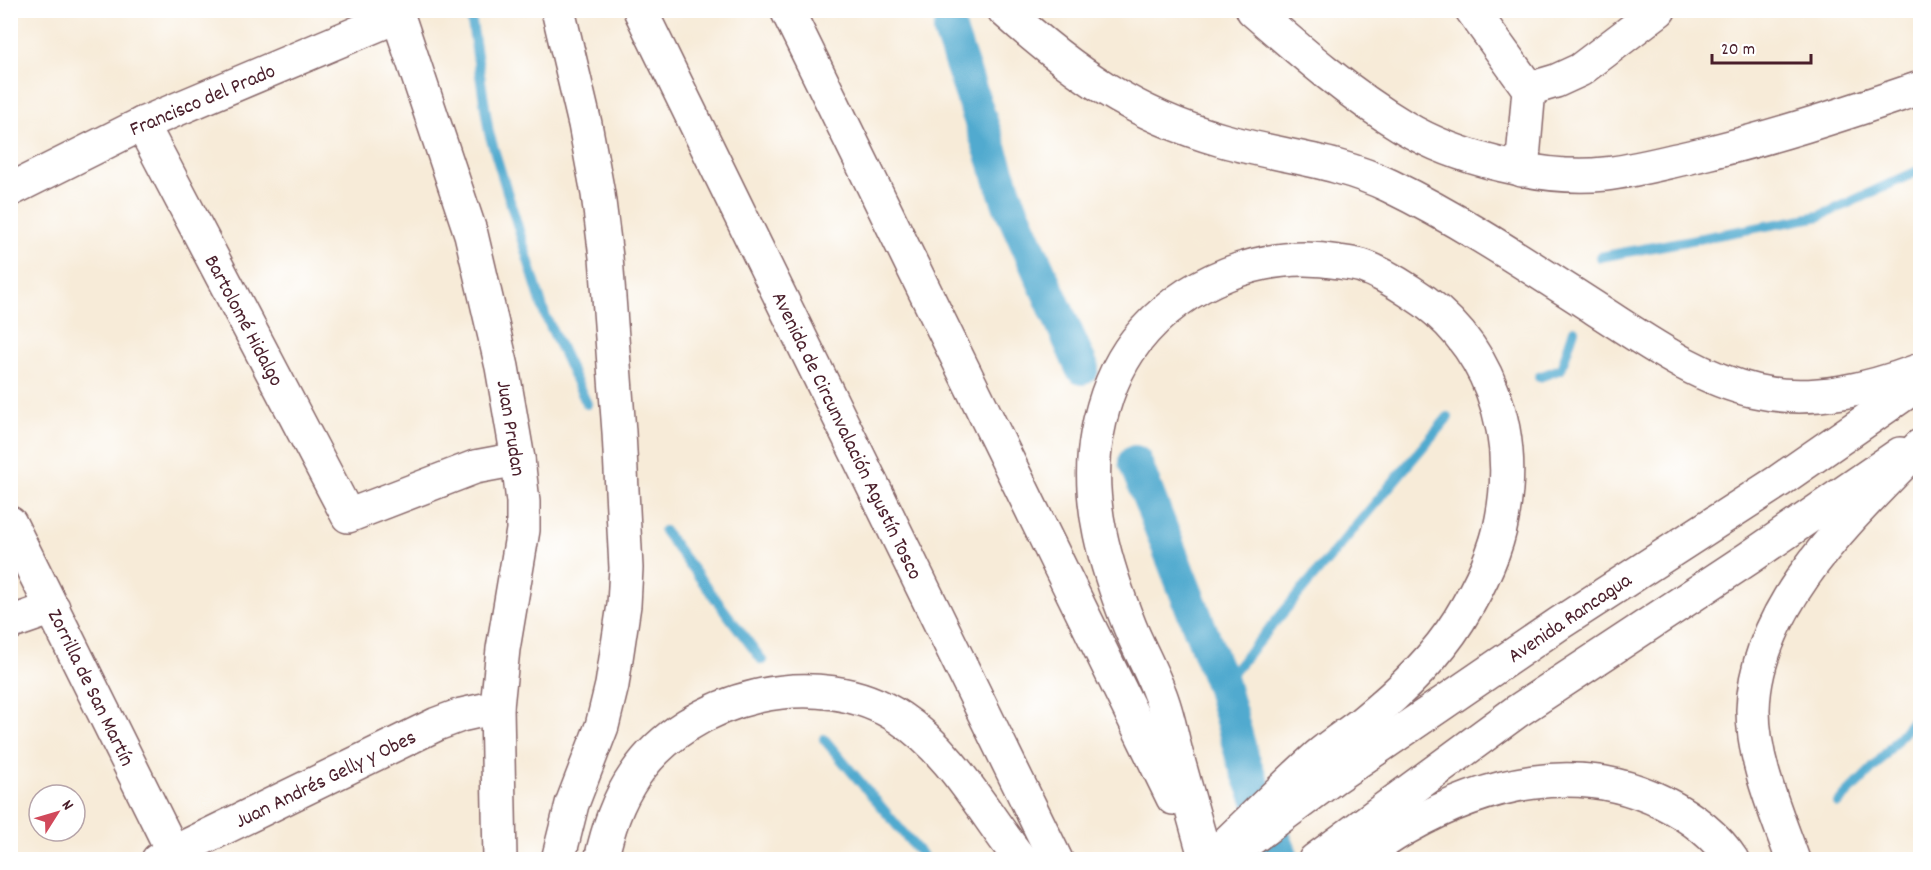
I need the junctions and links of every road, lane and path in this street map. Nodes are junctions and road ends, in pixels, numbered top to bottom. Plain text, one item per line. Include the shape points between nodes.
1 (558, 10) edge
2 (640, 10) edge
3 (787, 10) edge
4 (1004, 10) edge
5 (1252, 10) edge
6 (1472, 10) edge
7 (1659, 10) edge
8 (397, 13) edge
9 (1529, 88) junction
10 (1920, 88) edge
11 (142, 124) junction
12 (1522, 170) junction
13 (10, 190) edge
14 (1920, 370) edge
15 (1920, 383) edge
16 (1920, 439) edge
17 (1920, 446) edge
18 (518, 459) junction
19 (10, 523) edge
20 (53, 608) junction
21 (10, 623) edge
22 (497, 707) junction
23 (1327, 766) junction
24 (1357, 849) edge
25 (166, 856) edge
26 (500, 860) edge
27 (558, 860) edge
28 (601, 860) edge
29 (1021, 860) edge
30 (1056, 860) edge
31 (1201, 860) edge
32 (1208, 860) edge
33 (1223, 860) edge
34 (1316, 860) edge
35 (1732, 860) edge
36 (1793, 860) edge

1 - 27 main road via 585,124 606,257 626,568 612,686 602,726 572,804
2 - 30 main road, Avenida de Circunvalación Agustín Tosco
3 - 31 main road
4 - 14 main road via 1060,59 1123,100 1219,139 1326,163 1390,186 1458,222 1651,344 1721,381 1757,392 1826,395 1862,389
5 - 12 main road via 1352,94 1406,128 1440,144
6 - 9 main road
7 - 9 main road via 1580,70
8 - 11 main road, Francisco del Prado
8 - 18 main road, Juan Prudan via 471,234 502,366
9 - 12 main road
10 - 12 main road via 1822,121 1660,164 1604,174
11 - 13 main road, Francisco del Prado
11 - 18 main road, Bartolomé Hidalgo via 348,516 475,467
15 - 23 main road, Avenida Rancagua via 1779,481
16 - 24 main road via 1769,545 1516,712
17 - 36 main road via 1838,532 1807,571 1789,597 1764,654 1754,710 1757,743 1764,777
18 - 22 main road, Juan Prudan via 523,530
19 - 20 main road, Zorrilla de San Martín
20 - 21 main road
20 - 25 main road, Zorrilla de San Martín
22 - 25 main road, Juan Andrés Gelly y Obes via 437,724
22 - 26 main road, Juan Prudan
23 - 32 main road
23 - 32 main road via 1362,723 1410,681 1459,621 1492,555 1502,520 1507,484 1506,447 1490,381 1453,326 1426,301 1361,266 1293,258 1259,263 1226,274 1190,292 1162,314 1136,341 1117,371 1097,435 1095,497 1101,537 1131,628 1161,695
23 - 33 main road, Avenida Rancagua
24 - 34 main road
24 - 35 main road via 1476,796 1540,780 1571,778 1644,793 1705,830
28 - 29 main road via 619,800 657,750 706,715 736,702 792,691 847,695 900,718 949,763

